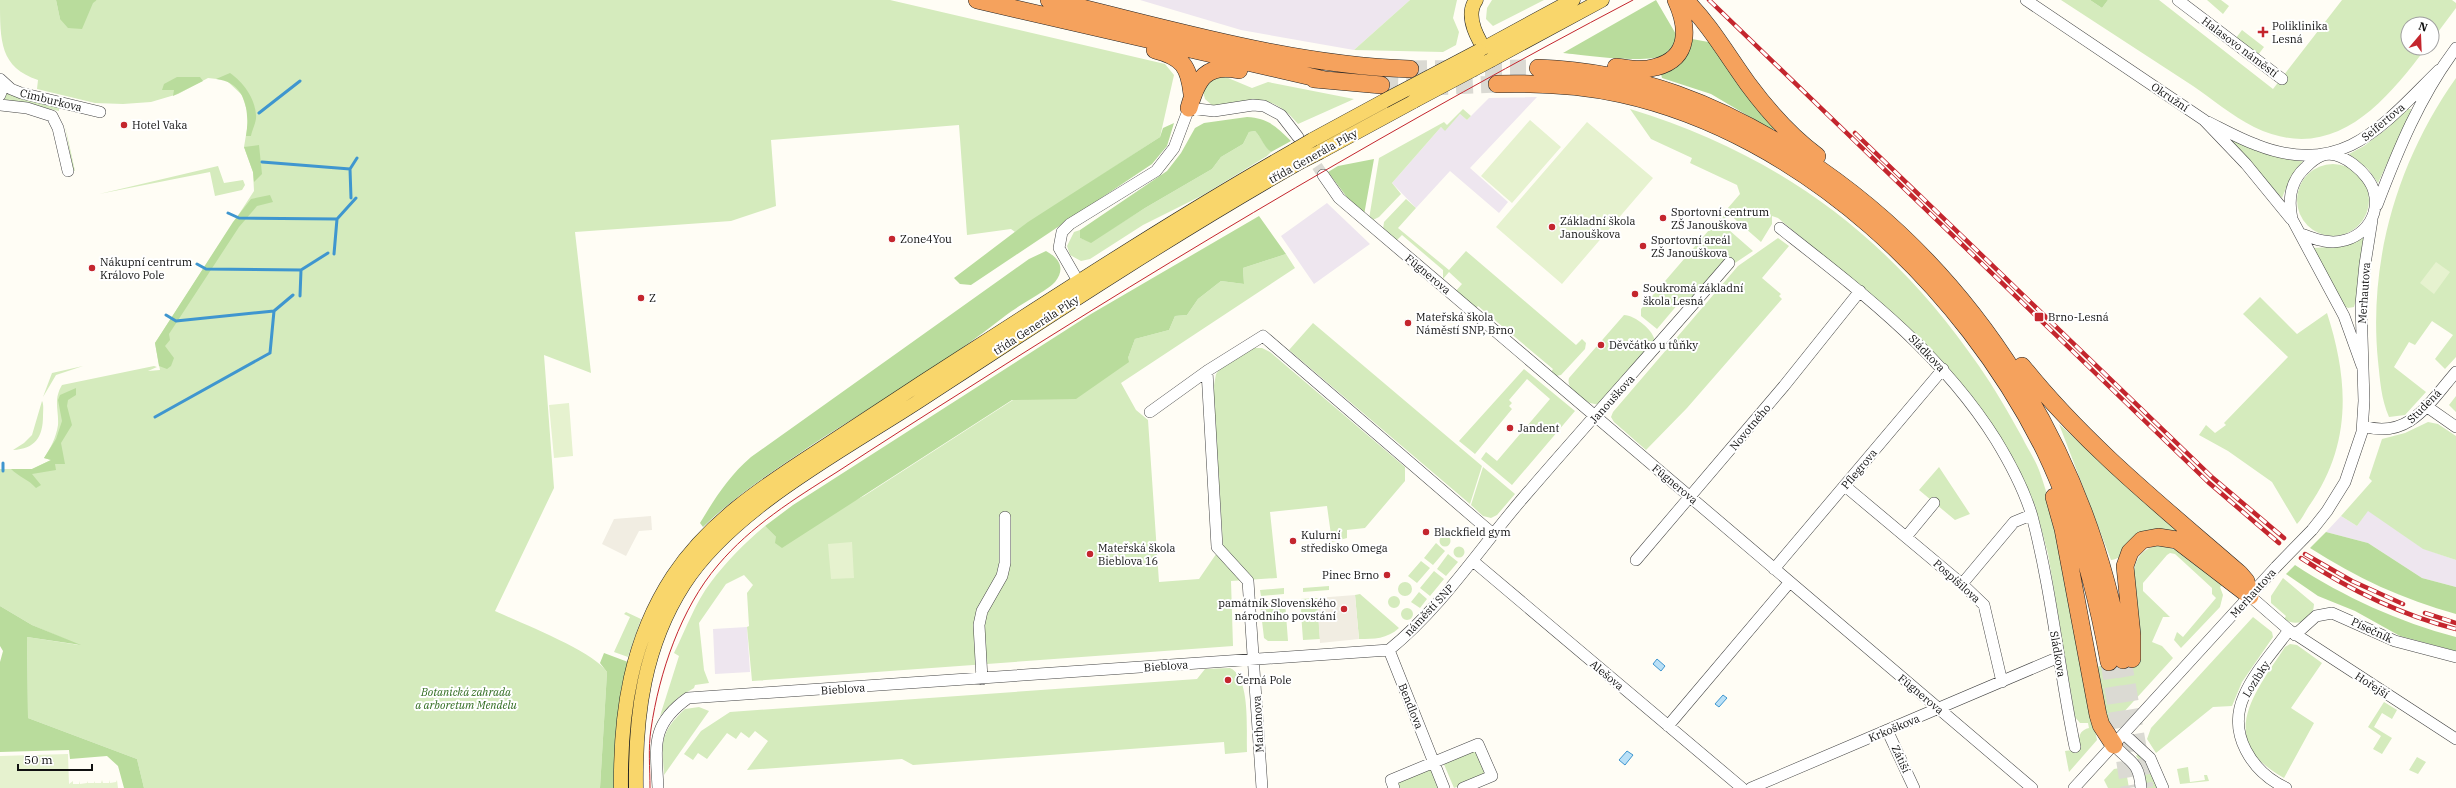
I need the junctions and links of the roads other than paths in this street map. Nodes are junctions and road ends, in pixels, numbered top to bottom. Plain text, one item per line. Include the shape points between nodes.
1 (977, 0) edge
2 (1049, 0) edge
3 (1476, 0) edge
4 (1573, 0) edge
5 (1602, 0) edge
6 (1676, 0) edge
7 (1685, 0) edge
8 (2026, 0) edge
9 (2178, 0) edge
10 (1080, 24) junction
11 (2456, 48) edge
12 (1485, 52) junction
13 (1410, 69) tunnel mouth
14 (2439, 70) junction
15 (2282, 79) dead end
16 (1325, 80) junction
17 (2, 82) edge
18 (1497, 84) tunnel mouth
19 (1383, 93) junction
20 (0, 95) edge
21 (1190, 101) junction
22 (0, 105) edge
23 (100, 112) dead end
24 (2204, 120) junction
25 (1310, 155) junction
26 (2322, 156) junction
27 (68, 171) dead end
28 (2376, 208) junction
29 (2292, 219) junction
30 (2372, 220) junction
31 (1886, 221) junction
32 (1780, 228) dead end
33 (2301, 234) junction
34 (1729, 263) dead end
35 (1082, 288) junction
36 (1860, 291) junction
37 (1968, 307) junction
38 (2362, 366) junction
39 (1943, 369) junction
40 (1207, 371) junction
41 (2456, 372) edge
42 (2426, 406) junction
43 (1150, 412) dead end
44 (2026, 416) junction
45 (1595, 417) junction
46 (2363, 426) junction
47 (2456, 427) edge
48 (1845, 486) junction
49 (1690, 497) junction
50 (1934, 503) dead end
51 (2031, 515) junction
52 (1005, 517) dead end
53 (1493, 534) junction
54 (1906, 537) junction
55 (1636, 560) dead end
56 (1472, 561) junction
57 (1774, 569) junction
58 (1789, 583) junction
59 (1962, 584) junction
60 (2250, 596) junction
61 (2292, 633) junction
62 (1389, 650) junction
63 (2059, 657) junction
64 (2456, 657) edge
65 (1254, 660) junction
66 (2121, 660) junction
67 (982, 679) junction
68 (2002, 682) junction
69 (1939, 709) junction
70 (1668, 726) junction
71 (1887, 730) junction
72 (2456, 739) edge
73 (2119, 740) junction
74 (2075, 747) dead end
75 (1434, 762) junction
76 (621, 788) edge
77 (636, 788) edge
78 (658, 788) edge
79 (1262, 788) edge
80 (1394, 788) edge
81 (1444, 788) edge
82 (1463, 788) edge
83 (1742, 788) edge
84 (1751, 788) edge
85 (1914, 788) edge
86 (2032, 788) edge
87 (2074, 788) edge
88 (2141, 788) edge
89 (2163, 788) edge
90 (2286, 788) edge

1 - 10 highway
2 - 13 highway via 1309,60 1362,68
3 - 12 main road via 1472,18
4 - 12 main road, třída Generála Píky
5 - 12 main road, třída Generála Píky via 1509,50
6 - 31 highway via 1684,19 1684,38 1678,52 1668,62 1646,69 1586,66 1532,68 1588,71 1616,76 1656,86 1713,107 1763,133 1812,164
7 - 31 highway via 1712,30 1747,83 1783,127 1862,194
8 - 24 street, Okružní
9 - 15 street, Halasovo náměstí
10 - 16 highway
10 - 21 highway via 1122,42 1176,58 1187,70
11 - 14 street, Seifertova
12 - 19 main road, třída Generála Píky, bridge
12 - 25 main road, třída Generála Píky, bridge via 1414,102
14 - 26 street, Seifertova via 2385,123 2363,140 2344,150
14 - 28 street, Seifertova via 2405,135
16 - 19 highway
16 - 21 highway via 1275,78 1230,68 1217,68 1201,78
17 - 20 street, Cimburkova
17 - 23 street, Cimburkova via 21,93
18 - 44 highway via 1560,85 1641,99 1705,121 1786,164 1844,204 1914,267 1963,321
19 - 25 main road, třída Generála Píky
21 - 25 street, Fügnerova via 1214,111 1264,106 1281,115
21 - 35 street via 1174,148 1156,171 1070,224 1062,232 1059,248
22 - 27 street, Cimburkova via 37,111 55,119
24 - 26 street, Seifertova via 2257,146 2276,151
24 - 29 street, Okružní via 2246,164
25 - 35 main road, třída Generála Píky
25 - 45 street, Fügnerova via 1339,198
26 - 28 street via 2340,157 2357,166 2369,179 2374,191
26 - 29 street via 2305,167 2290,192
28 - 30 street
29 - 33 street
30 - 33 street via 2356,236 2337,242
30 - 38 street, Merhautova via 2361,304
31 - 37 highway
32 - 36 street, Sládkova
33 - 38 street, Merhautova via 2344,316
34 - 45 street, Janouškova
35 - 76 main road, třída Generála Píky via 774,479 711,528 673,576 658,600 634,660 623,717
35 - 77 main road, třída Generála Píky via 782,490 735,526 703,559 671,606 650,657 638,720
36 - 39 street, Sládkova via 1896,322
36 - 49 street, Novotného
37 - 60 highway via 1999,337 2051,402 2083,436 2240,574 2246,581
37 - 66 highway via 2018,376 2070,474 2084,508 2108,583
38 - 46 street, Merhautova
39 - 48 street, Pflegrova
39 - 51 street, Sládkova via 1978,410 2010,463
40 - 43 street
40 - 53 street via 1262,336
40 - 65 street via 1217,547 1248,581
41 - 42 street, Studená
42 - 46 street, Studená via 2401,427 2387,430
42 - 47 street
44 - 66 highway via 2058,480 2083,547 2102,619
44 - 73 highway via 2063,529 2098,715 2101,725
45 - 49 street, Fügnerova
45 - 53 street, Janouškova
46 - 60 street, Merhautova, bridge via 2345,482 2327,511
48 - 54 street, Pospíšilova
48 - 57 street, Pflegrova
49 - 55 street, Novotného
49 - 57 street, Fügnerova
50 - 54 street
51 - 59 street via 2014,522
51 - 63 street, Sládkova via 2044,568
52 - 67 street via 1005,563 1002,576 982,612 979,625
53 - 56 street, náměstí SNP
54 - 59 street, Pospíšilova
56 - 62 street, náměstí SNP via 1411,632
56 - 70 street, Alešova
57 - 58 street, Fügnerova
58 - 69 street, Fügnerova
58 - 70 street
59 - 68 street, Pospíšilova via 1984,605
60 - 61 street
60 - 66 highway via 2177,540 2158,537 2142,540 2130,552 2125,566 2132,634
60 - 73 street, Merhautova
61 - 64 street, Písečník via 2316,616 2332,613 2395,641
61 - 72 street, Hořejší
61 - 90 street, Lozíbky via 2249,686 2240,705 2239,720 2242,743 2251,760 2263,774
62 - 65 street
62 - 75 street, Bendlova
63 - 68 street, Krkoškova
63 - 74 street, Sládkova
65 - 67 street, Bieblova
65 - 79 street, Mathonova
67 - 78 street, Bieblova via 688,698 676,707 658,733
68 - 69 street, Krkoškova
69 - 71 street, Krkoškova
69 - 86 street, Fügnerova
70 - 83 street, Alešova
71 - 84 street, Krkoškova
71 - 85 street, Zátiší
73 - 87 street, Merhautova
73 - 88 street via 2136,765
73 - 89 street via 2150,758
75 - 80 street via 1391,780
75 - 81 street, Bendlova
75 - 82 street via 1478,744 1492,776

